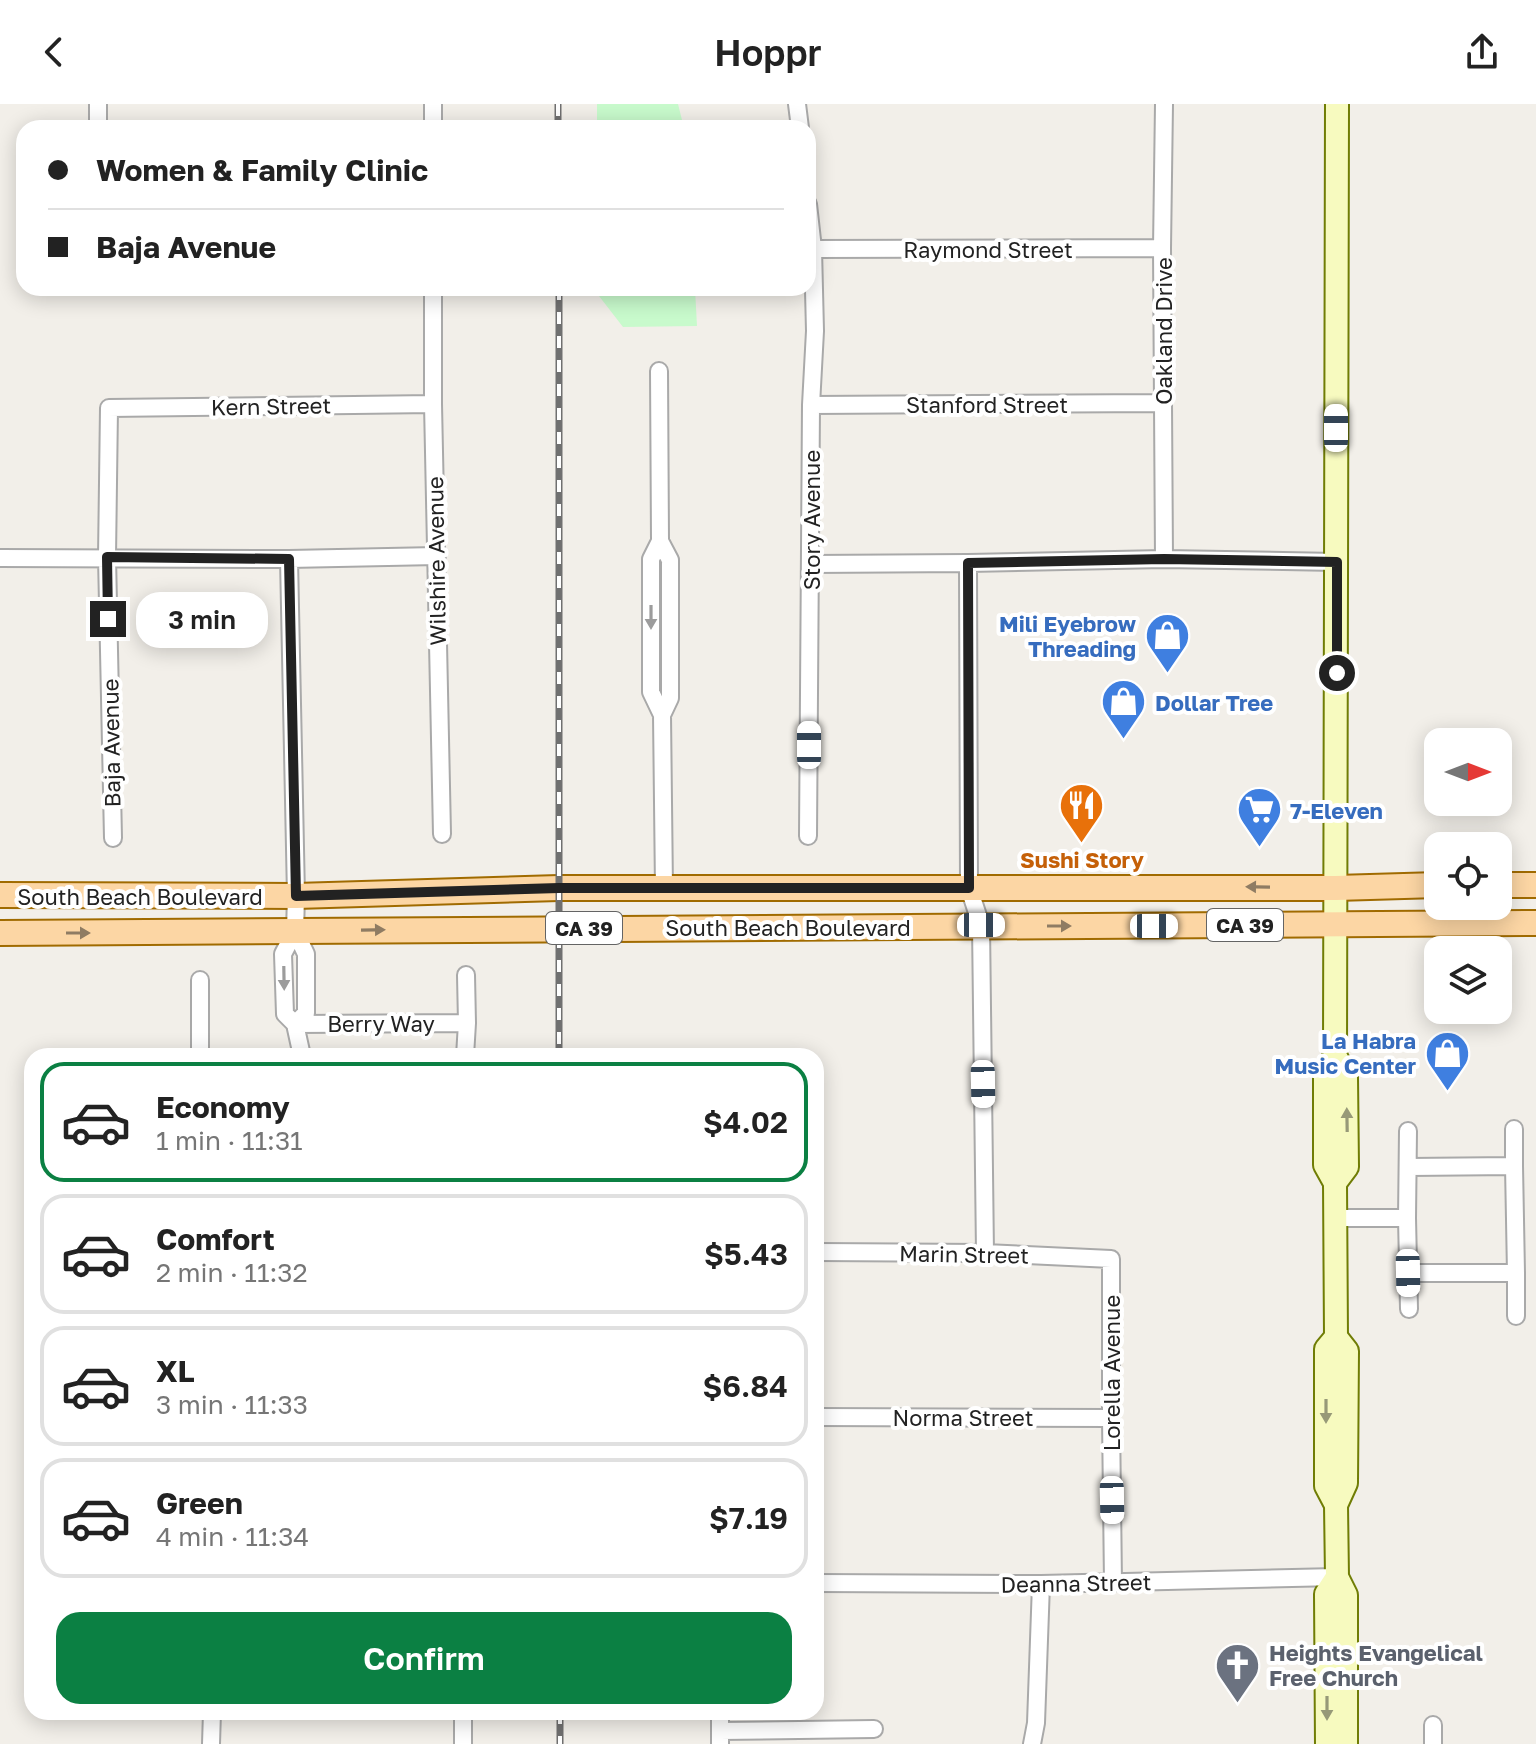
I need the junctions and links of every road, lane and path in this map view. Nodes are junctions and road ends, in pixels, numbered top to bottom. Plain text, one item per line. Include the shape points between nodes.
1 (1164, 104) edge
2 (1337, 104) edge
3 (1162, 248) junction
4 (816, 249) edge
5 (433, 296) edge
6 (814, 296) edge
7 (659, 371) dead end
8 (1163, 403) junction
9 (433, 404) junction
10 (811, 405) junction
11 (109, 408) joint
12 (437, 556) junction
13 (107, 557) junction
14 (0, 558) edge
15 (289, 559) junction
16 (1164, 559) junction
17 (1337, 562) junction
18 (968, 563) junction
19 (810, 564) junction
20 (442, 834) dead end
21 (808, 836) dead end
22 (113, 838) dead end
23 (1424, 885) edge
24 (1512, 885) edge
25 (1536, 885) edge
26 (969, 888) junction
27 (1336, 888) junction
28 (664, 889) junction
29 (0, 895) edge
30 (296, 896) junction
31 (1536, 923) edge
32 (1336, 924) junction
33 (981, 925) junction
34 (295, 931) junction
35 (0, 933) edge
36 (466, 975) dead end
37 (200, 980) dead end
38 (467, 1023) junction
39 (295, 1024) junction
40 (200, 1048) edge
41 (300, 1048) edge
42 (465, 1048) edge
43 (1514, 1129) dead end
44 (1408, 1131) dead end
45 (1514, 1166) junction
46 (1409, 1167) junction
47 (1335, 1218) junction
48 (1407, 1218) junction
49 (824, 1252) edge
50 (985, 1253) junction
51 (1111, 1259) joint
52 (1408, 1273) junction
53 (1516, 1273) junction
54 (1409, 1309) dead end
55 (1516, 1316) dead end
56 (824, 1417) edge
57 (1111, 1418) junction
58 (1337, 1577) junction
59 (824, 1583) edge
60 (1113, 1583) junction
61 (1041, 1584) junction
62 (212, 1720) edge
63 (463, 1720) edge
64 (1433, 1725) dead end
65 (874, 1729) dead end
66 (720, 1738) edge
67 (211, 1744) edge
68 (463, 1744) edge
69 (1032, 1744) edge
70 (1327, 1744) edge
71 (1346, 1744) edge
72 (1433, 1744) edge

1 - 3 street, Oakland Drive
2 - 17 main road
3 - 4 street, Raymond Street
3 - 8 street, Oakland Drive
5 - 9 street, Wilshire Avenue
6 - 10 street, Story Avenue
7 - 28 street via 660,541 670,560 670,698 662,715
8 - 10 street, Stanford Street
8 - 16 street, Oakland Drive
9 - 11 street, Kern Street
9 - 12 street, Wilshire Avenue
10 - 19 street, Story Avenue
11 - 13 street, Baja Avenue
12 - 15 street
12 - 20 street, Wilshire Avenue
13 - 14 street
13 - 15 street
13 - 22 street, Baja Avenue
15 - 30 street
16 - 17 street
16 - 18 street
17 - 27 main road
18 - 19 street
18 - 26 street
19 - 21 street, Story Avenue
23 - 27 main road, CA 39
24 - 25 main road
27 -> 26 main road, South Beach Boulevard / CA 39
26 - 28 main road, South Beach Boulevard / CA 39
26 - 33 street
27 - 32 main road
28 - 30 main road, South Beach Boulevard / CA 39
29 - 30 main road, South Beach Boulevard / CA 39
30 - 34 street
31 - 32 main road, CA 39
33 -> 32 main road, South Beach Boulevard / CA 39
32 - 47 main road via 1335,1055 1346,1077 1347,1167 1335,1183
34 -> 33 main road, South Beach Boulevard / CA 39
33 - 50 street
35 -> 34 main road, South Beach Boulevard / CA 39
34 - 39 street via 306,954 306,1013
36 - 38 street
37 - 40 street
38 - 39 street, Berry Way
38 - 42 street
39 - 41 street
43 - 45 street
44 - 46 street
45 - 46 street
45 - 53 street
46 - 48 street
47 - 48 street
47 - 58 main road via 1336,1337 1347,1351 1346,1483 1336,1505
48 - 52 street
49 - 50 street, Marin Street
50 - 51 street, Marin Street
51 - 57 street, Lorella Avenue
52 - 53 street
52 - 54 street
53 - 55 street
56 - 57 street, Norma Street
57 - 60 street, Lorella Avenue
58 - 60 street, Deanna Street
58 -> 70 main road via 1326,1594
58 - 71 main road via 1346,1595
59 - 61 street, Deanna Street
60 - 61 street, Deanna Street
61 - 69 street
62 - 67 street
63 - 68 street
64 - 72 street
65 - 66 street

